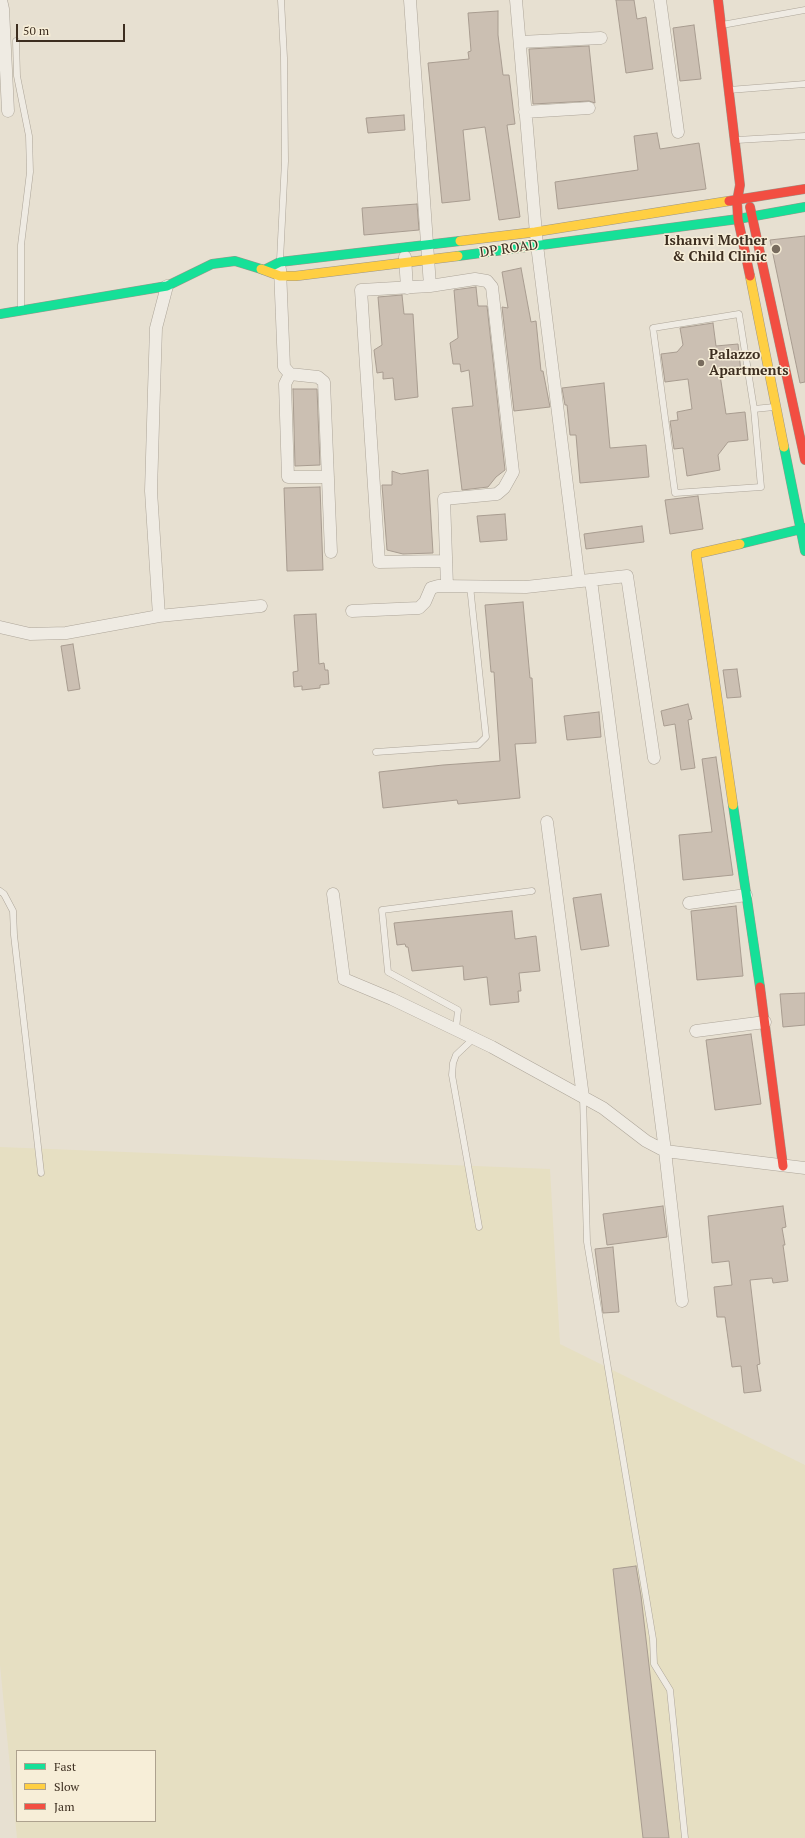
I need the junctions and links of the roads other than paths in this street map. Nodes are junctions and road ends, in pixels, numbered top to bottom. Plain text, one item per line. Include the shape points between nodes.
1 (1, 0) edge
2 (281, 0) edge
3 (410, 0) edge
4 (516, 0) edge
5 (660, 0) edge
6 (718, 0) edge
7 (805, 10) edge
8 (720, 26) junction
9 (601, 38) dead end
10 (16, 41) dead end
11 (522, 42) junction
12 (805, 84) edge
13 (727, 90) junction
14 (589, 108) dead end
15 (8, 111) dead end
16 (529, 112) junction
17 (678, 132) dead end
18 (805, 136) edge
19 (734, 140) junction
20 (740, 185) junction
21 (805, 189) edge
22 (748, 198) junction
23 (737, 201) junction
24 (805, 207) edge
25 (753, 217) junction
26 (738, 220) junction
27 (535, 232) junction
28 (427, 245) junction
29 (537, 245) junction
30 (404, 247) junction
31 (428, 261) junction
32 (280, 262) junction
33 (405, 264) junction
34 (264, 270) junction
35 (280, 276) junction
36 (167, 286) junction
37 (430, 286) junction
38 (407, 288) junction
39 (21, 311) junction
40 (0, 314) edge
41 (290, 374) junction
42 (784, 406) junction
43 (754, 409) junction
44 (805, 460) edge
45 (328, 477) junction
46 (803, 529) edge
47 (805, 551) edge
48 (331, 552) dead end
49 (446, 561) junction
50 (591, 580) junction
51 (579, 581) junction
52 (447, 586) junction
53 (470, 586) junction
54 (261, 606) dead end
55 (352, 611) dead end
56 (159, 616) junction
57 (0, 627) edge
58 (376, 752) dead end
59 (654, 758) dead end
60 (547, 822) dead end
61 (0, 891) edge
62 (532, 892) dead end
63 (333, 894) dead end
64 (746, 895) junction
65 (689, 903) dead end
66 (765, 1022) junction
67 (456, 1029) junction
68 (696, 1031) dead end
69 (474, 1038) junction
70 (583, 1097) junction
71 (665, 1151) junction
72 (783, 1166) junction
73 (805, 1168) edge
74 (41, 1173) dead end
75 (479, 1227) dead end
76 (682, 1301) dead end
77 (685, 1838) edge

1 - 15 street
2 - 32 lane via 285,161
3 - 28 street
4 - 11 street
5 - 17 street
6 - 8 street
7 - 8 lane
8 - 13 street
9 - 11 street
10 - 39 lane via 17,76 30,136 28,202 21,245
11 - 16 street
11 - 16 street via 529,77
12 - 13 lane
13 - 19 street
14 - 16 street
16 - 27 street
18 - 19 lane
19 - 20 street
20 - 22 street
20 - 23 street
21 - 22 street, DP ROAD
22 - 23 street, DP ROAD
22 - 25 street
23 - 26 street
23 - 27 street, DP ROAD
24 - 25 street, DP ROAD
25 - 26 street, DP ROAD
25 - 42 street
26 - 29 street, DP ROAD
26 - 42 street
27 - 28 street, DP ROAD
27 - 29 street
28 - 30 street, DP ROAD
28 - 31 street
29 - 31 street, DP ROAD
29 - 51 street
30 - 32 street, DP ROAD
30 - 33 street
31 - 33 street, DP ROAD
31 - 37 street
32 - 34 street, DP ROAD
32 - 35 street
33 - 35 street, DP ROAD
33 - 38 street
34 - 35 street, DP ROAD
34 - 36 street via 235,261 212,264
35 - 41 street via 283,360 284,367
36 - 39 street
36 - 56 street via 156,328 151,491
37 - 38 street
37 - 49 street via 475,279 487,281 492,287 513,472 504,488 497,494 444,499
38 - 49 street via 361,290 379,562
39 - 40 street
41 - 45 street via 318,377 324,382
41 - 45 street via 284,384 288,477
42 - 43 lane
42 - 44 street
42 - 46 street
43 - 43 lane via 761,487 675,493 653,328 739,314
45 - 48 street
46 - 47 street
46 - 64 street via 696,554
49 - 52 street
50 - 51 street
50 - 59 street via 627,576
50 - 71 street
51 - 53 street via 526,587
52 - 53 street
52 - 55 street via 431,588 425,602 419,608
53 - 58 lane via 486,737 478,744
54 - 56 street
56 - 57 street via 66,633 30,634
60 - 70 street
61 - 74 lane via 13,911
62 - 67 lane via 382,910 388,972 458,1010
63 - 67 street via 344,980
64 - 65 street
64 - 66 street
66 - 68 street
66 - 72 street
67 - 69 street
69 - 70 street
69 - 75 lane via 456,1055 452,1075
70 - 71 street via 603,1108 646,1141
70 - 77 lane via 587,1242 653,1639 654,1664 670,1690
71 - 72 street
71 - 76 street
72 - 73 street

